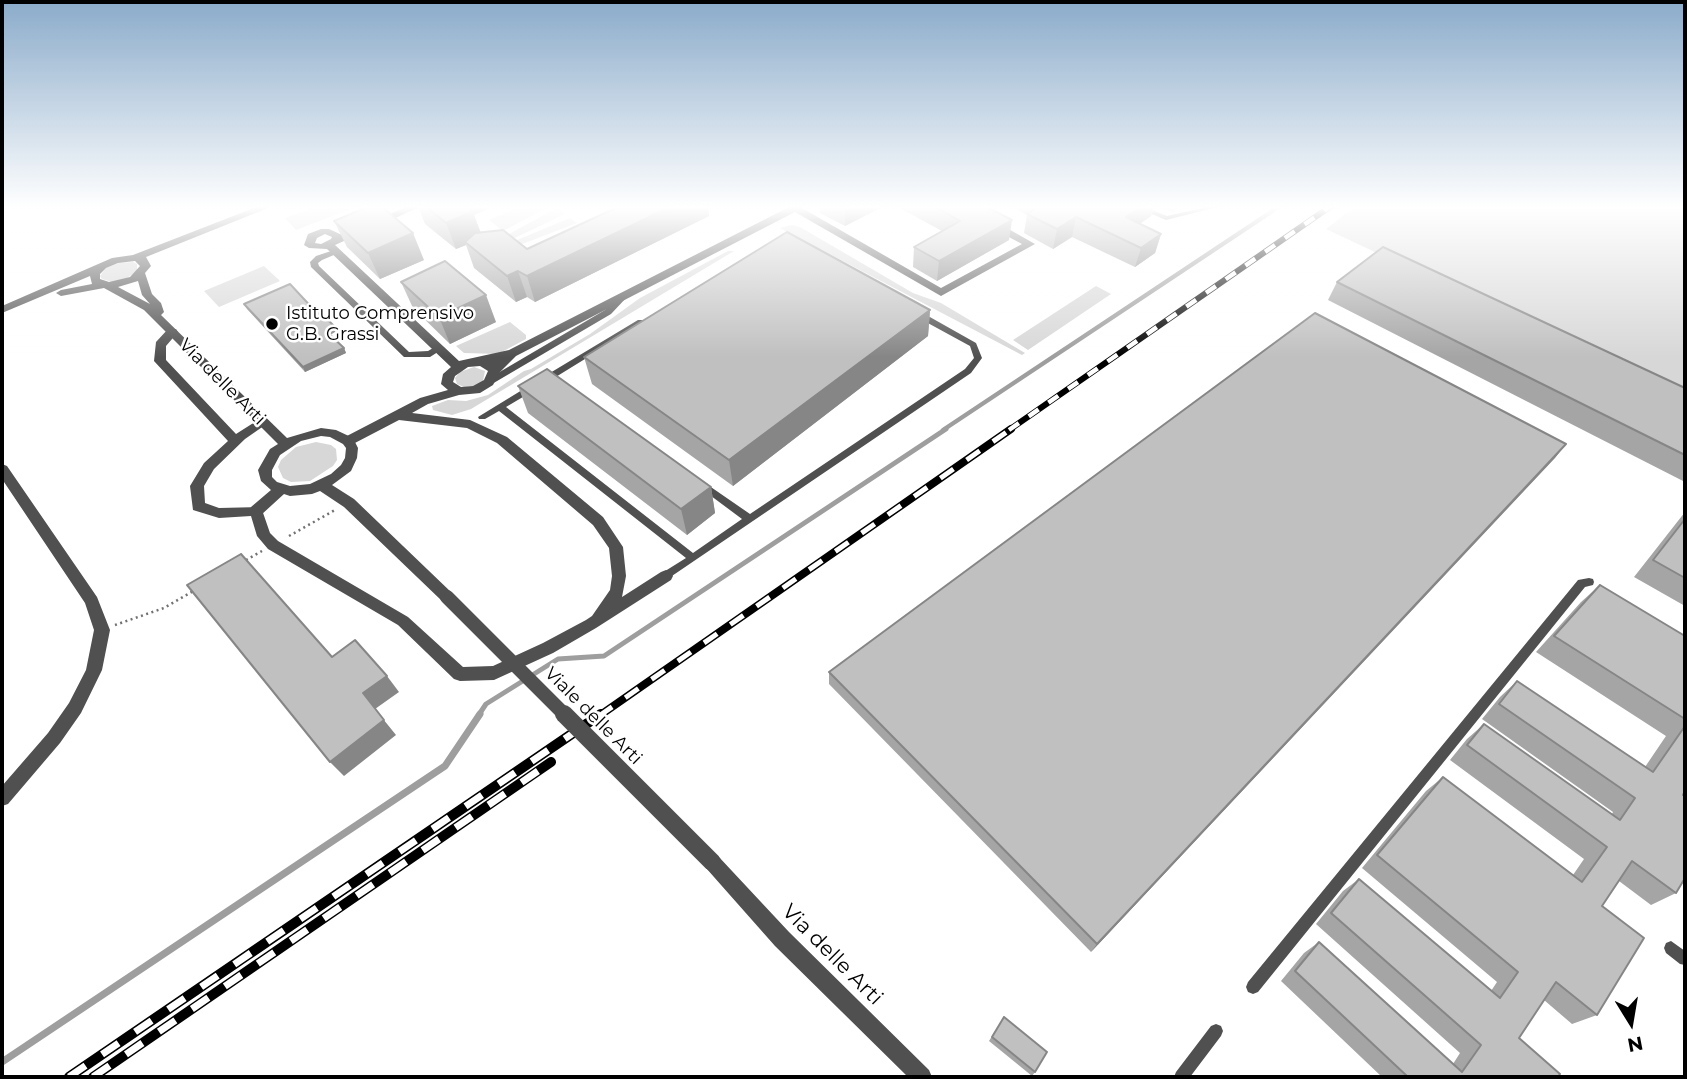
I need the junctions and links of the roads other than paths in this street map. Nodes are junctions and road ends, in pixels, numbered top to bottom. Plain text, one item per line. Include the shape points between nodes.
1 (139, 256) edge
2 (161, 256) edge
3 (321, 256) edge
4 (345, 256) edge
5 (702, 256) edge
6 (880, 256) edge
7 (1008, 256) edge
8 (135, 258) junction
9 (102, 266) junction
10 (144, 270) junction
11 (106, 285) junction
12 (623, 297) junction
13 (19, 304) junction
14 (2, 310) edge
15 (914, 312) edge
16 (655, 314) edge
17 (160, 320) junction
18 (172, 332) junction
19 (438, 348) junction
20 (513, 353) junction
21 (481, 362) junction
22 (457, 366) junction
23 (551, 376) junction
24 (491, 377) junction
25 (447, 379) junction
26 (562, 384) edge
27 (459, 391) junction
28 (424, 401) junction
29 (500, 407) junction
30 (397, 415) junction
31 (476, 421) junction
32 (262, 423) junction
33 (348, 440) junction
34 (235, 441) junction
35 (285, 444) junction
36 (2, 469) edge
37 (694, 480) edge
38 (322, 485) junction
39 (281, 489) junction
40 (256, 511) junction
41 (749, 519) junction
42 (693, 558) junction
43 (666, 576) joint
44 (1589, 582) dead end
45 (591, 624) junction
46 (2, 797) edge
47 (712, 862) joint
48 (1671, 948) dead end
49 (1685, 959) edge
50 (1253, 987) dead end
51 (1216, 1031) dead end
52 (922, 1077) edge
53 (1181, 1077) edge

1 - 8 street
2 - 10 street
3 - 19 lane via 315,267 407,355 430,354
4 - 19 street
5 - 12 street
6 - 7 street via 941,293
8 - 9 street
8 - 10 street via 143,260
9 - 11 street via 94,278
9 - 13 street
10 - 11 street via 126,282
10 - 17 street via 147,295
11 - 13 street
11 - 17 street
12 - 20 street
12 - 24 lane via 608,312
13 - 14 street
15 - 41 lane via 973,345 978,358 974,364
16 - 23 lane
17 - 18 street, Via delle Arti
18 - 32 street, Via delle Arti
18 - 34 street via 160,345 160,361
19 - 22 street
20 - 21 street
20 - 24 street
21 - 22 street
21 - 24 street via 491,366
22 - 25 street
23 - 26 lane
23 - 29 lane
24 - 27 street via 476,390
25 - 27 street via 451,388
25 - 28 street
27 - 28 street
28 - 30 street
29 - 31 lane
29 - 42 lane
30 - 31 street
30 - 33 street
31 - 45 street via 598,521 616,547 617,592
32 - 34 street
32 - 35 street, Via delle Arti
33 - 35 street via 321,432
33 - 38 street via 352,448 346,468
34 - 40 street via 200,478 196,503 219,513
35 - 39 street via 265,470 266,478
36 - 46 street via 92,601 102,630 94,670 75,708
37 - 41 lane
38 - 39 street via 300,491
38 - 47 street, Viale delle Arti, bridge via 349,503 447,597
39 - 40 street
40 - 45 street via 264,536 273,545 403,621 460,674 494,673
41 - 42 lane
42 - 43 lane
43 - 45 street
44 - 50 lane via 1582,583
47 - 52 street, Via delle Arti via 782,939
48 - 49 lane
51 - 53 lane

